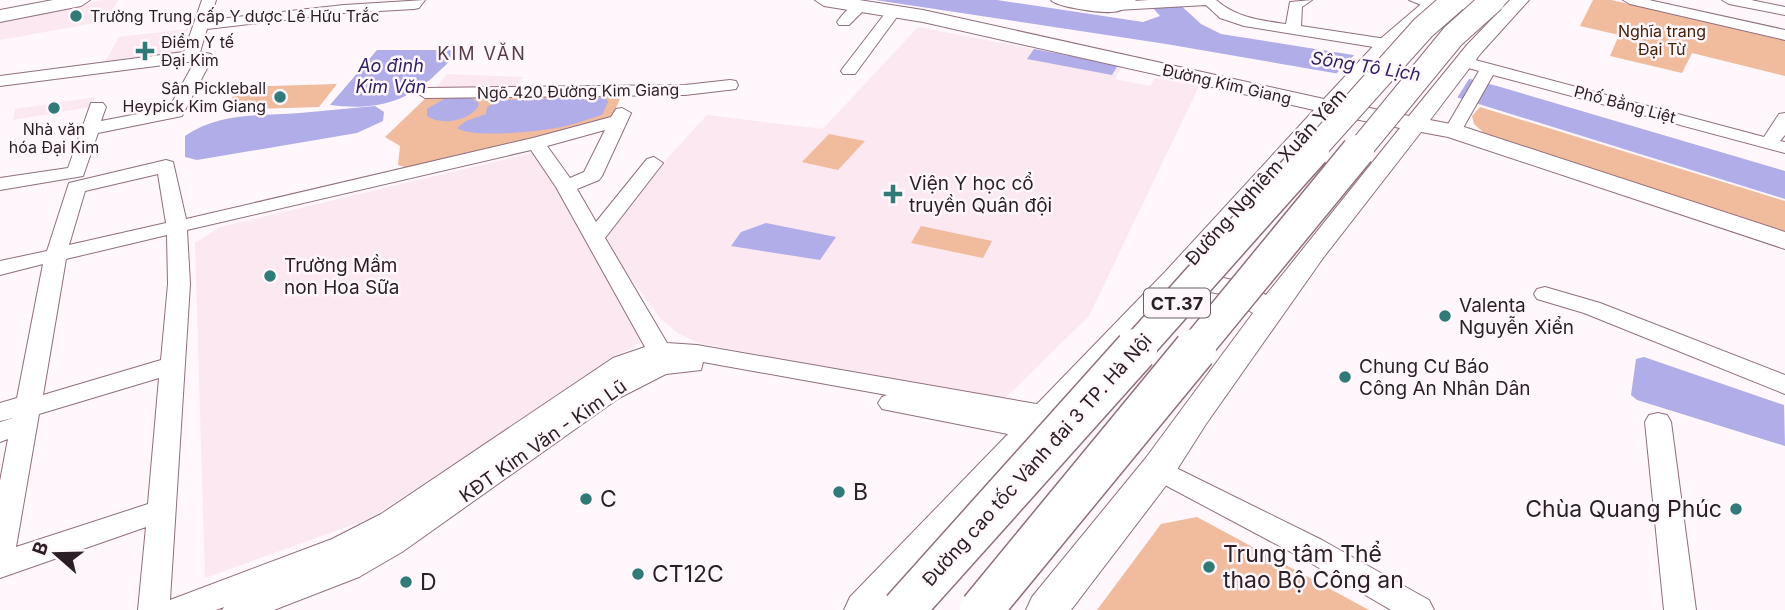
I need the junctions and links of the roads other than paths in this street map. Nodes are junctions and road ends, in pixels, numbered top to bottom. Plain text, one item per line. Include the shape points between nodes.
1 (81, 0) edge
2 (209, 0) edge
3 (418, 0) edge
4 (824, 0) edge
5 (1060, 0) edge
6 (1305, 0) edge
7 (1631, 0) edge
8 (1729, 0) edge
9 (1209, 1) edge
10 (1435, 1) edge
11 (1505, 1) edge
12 (1186, 3) joint
13 (349, 4) edge
14 (1129, 4) edge
15 (860, 6) junction
16 (895, 10) junction
17 (1785, 11) edge
18 (0, 16) edge
19 (845, 22) dead end
20 (201, 25) junction
21 (1293, 31) junction
22 (1785, 34) edge
23 (1384, 47) junction
24 (191, 55) junction
25 (1462, 64) junction
26 (1487, 70) junction
27 (849, 71) dead end
28 (0, 81) edge
29 (730, 85) dead end
30 (631, 90) junction
31 (425, 93) dead end
32 (96, 107) dead end
33 (1329, 107) junction
34 (1785, 118) edge
35 (618, 121) junction
36 (1415, 124) junction
37 (89, 128) junction
38 (1453, 131) junction
39 (536, 143) junction
40 (1776, 145) edge
41 (654, 163) dead end
42 (1261, 180) junction
43 (0, 184) edge
44 (566, 187) junction
45 (625, 200) junction
46 (1354, 201) junction
47 (579, 209) junction
48 (177, 227) junction
49 (594, 238) junction
50 (1785, 241) edge
51 (55, 255) junction
52 (0, 268) edge
53 (1175, 278) junction
54 (1545, 294) dead end
55 (1268, 313) junction
56 (663, 358) junction
57 (174, 365) junction
58 (1785, 385) edge
59 (0, 412) edge
60 (28, 412) junction
61 (1041, 422) junction
62 (1658, 422) dead end
63 (0, 432) edge
64 (1158, 469) junction
65 (163, 510) junction
66 (0, 555) edge
67 (0, 565) edge
68 (291, 579) junction
69 (154, 610) edge
70 (180, 610) edge
71 (239, 610) edge
72 (865, 610) edge
73 (903, 610) edge
74 (981, 610) edge
75 (1047, 610) edge
76 (1418, 610) edge
77 (1680, 610) edge

1 - 18 main road
2 - 20 street
3 - 13 street via 414,5
4 - 15 main road, Đường Kim Giang
5 - 14 main road
6 - 21 street via 1295,5
7 - 22 street
8 - 17 street
9 - 12 street
9 - 21 street via 1238,20
10 - 23 main road
10 - 73 highway, Đường cao tốc Vành đai 3 TP. Hà Nội / CT.37, bridge via 1423,28
11 - 25 main road
11 - 74 highway, CT.37, bridge via 1446,45
12 - 14 street
13 - 20 street
15 - 16 main road, Đường Kim Giang
15 - 19 street
16 - 27 street
16 - 33 main road, Đường Kim Giang
20 - 24 street
21 - 23 street
23 - 33 main road, Đường Nghiêm Xuân Yêm
24 - 28 street
24 - 37 street via 205,57 176,113
25 - 26 street, Phố Bằng Liệt
25 - 36 main road
26 - 38 street
26 - 40 street, Phố Bằng Liệt
29 - 30 street, Ngõ 420 Đường Kim Giang
30 - 31 street, Ngõ 420 Đường Kim Giang
30 - 35 street
32 - 37 street
33 - 36 main road, Đường Kim Giang
33 - 42 main road, Đường Nghiêm Xuân Yêm
34 - 40 street
35 - 39 street
35 - 44 street via 592,176
36 - 38 main road, Đường Kim Giang
36 - 46 main road
37 - 43 street via 76,172
38 - 50 main road, Đường Kim Giang
39 - 44 street
39 - 48 street
41 - 45 street
42 - 46 main road via 1296,199 1336,204
42 - 53 main road, Đường Nghiêm Xuân Yêm
44 - 47 street
45 - 47 street
45 - 49 street
46 - 55 main road
47 - 49 street
48 - 51 street
48 - 51 street via 166,166 76,187
48 - 57 street
49 - 56 street
51 - 52 street
51 - 60 street
53 - 55 main road via 1234,289 1256,300
53 - 61 main road, Đường Nghiêm Xuân Yêm
54 - 58 street via 1592,308
55 - 64 main road
56 - 61 street, KĐT Kim Văn - Kim Lũ
56 - 68 street, KĐT Kim Văn - Kim Lũ via 622,364 433,505 391,522
57 - 60 street
57 - 65 street
59 - 60 street
60 - 63 street
60 - 66 street
61 - 72 main road, Đường Nghiêm Xuân Yêm
62 - 77 street
64 - 75 main road
64 - 76 street
65 - 67 street
65 - 69 street
68 - 70 street, KĐT Kim Văn - Kim Lũ
68 - 71 street, KĐT Kim Văn - Kim Lũ

